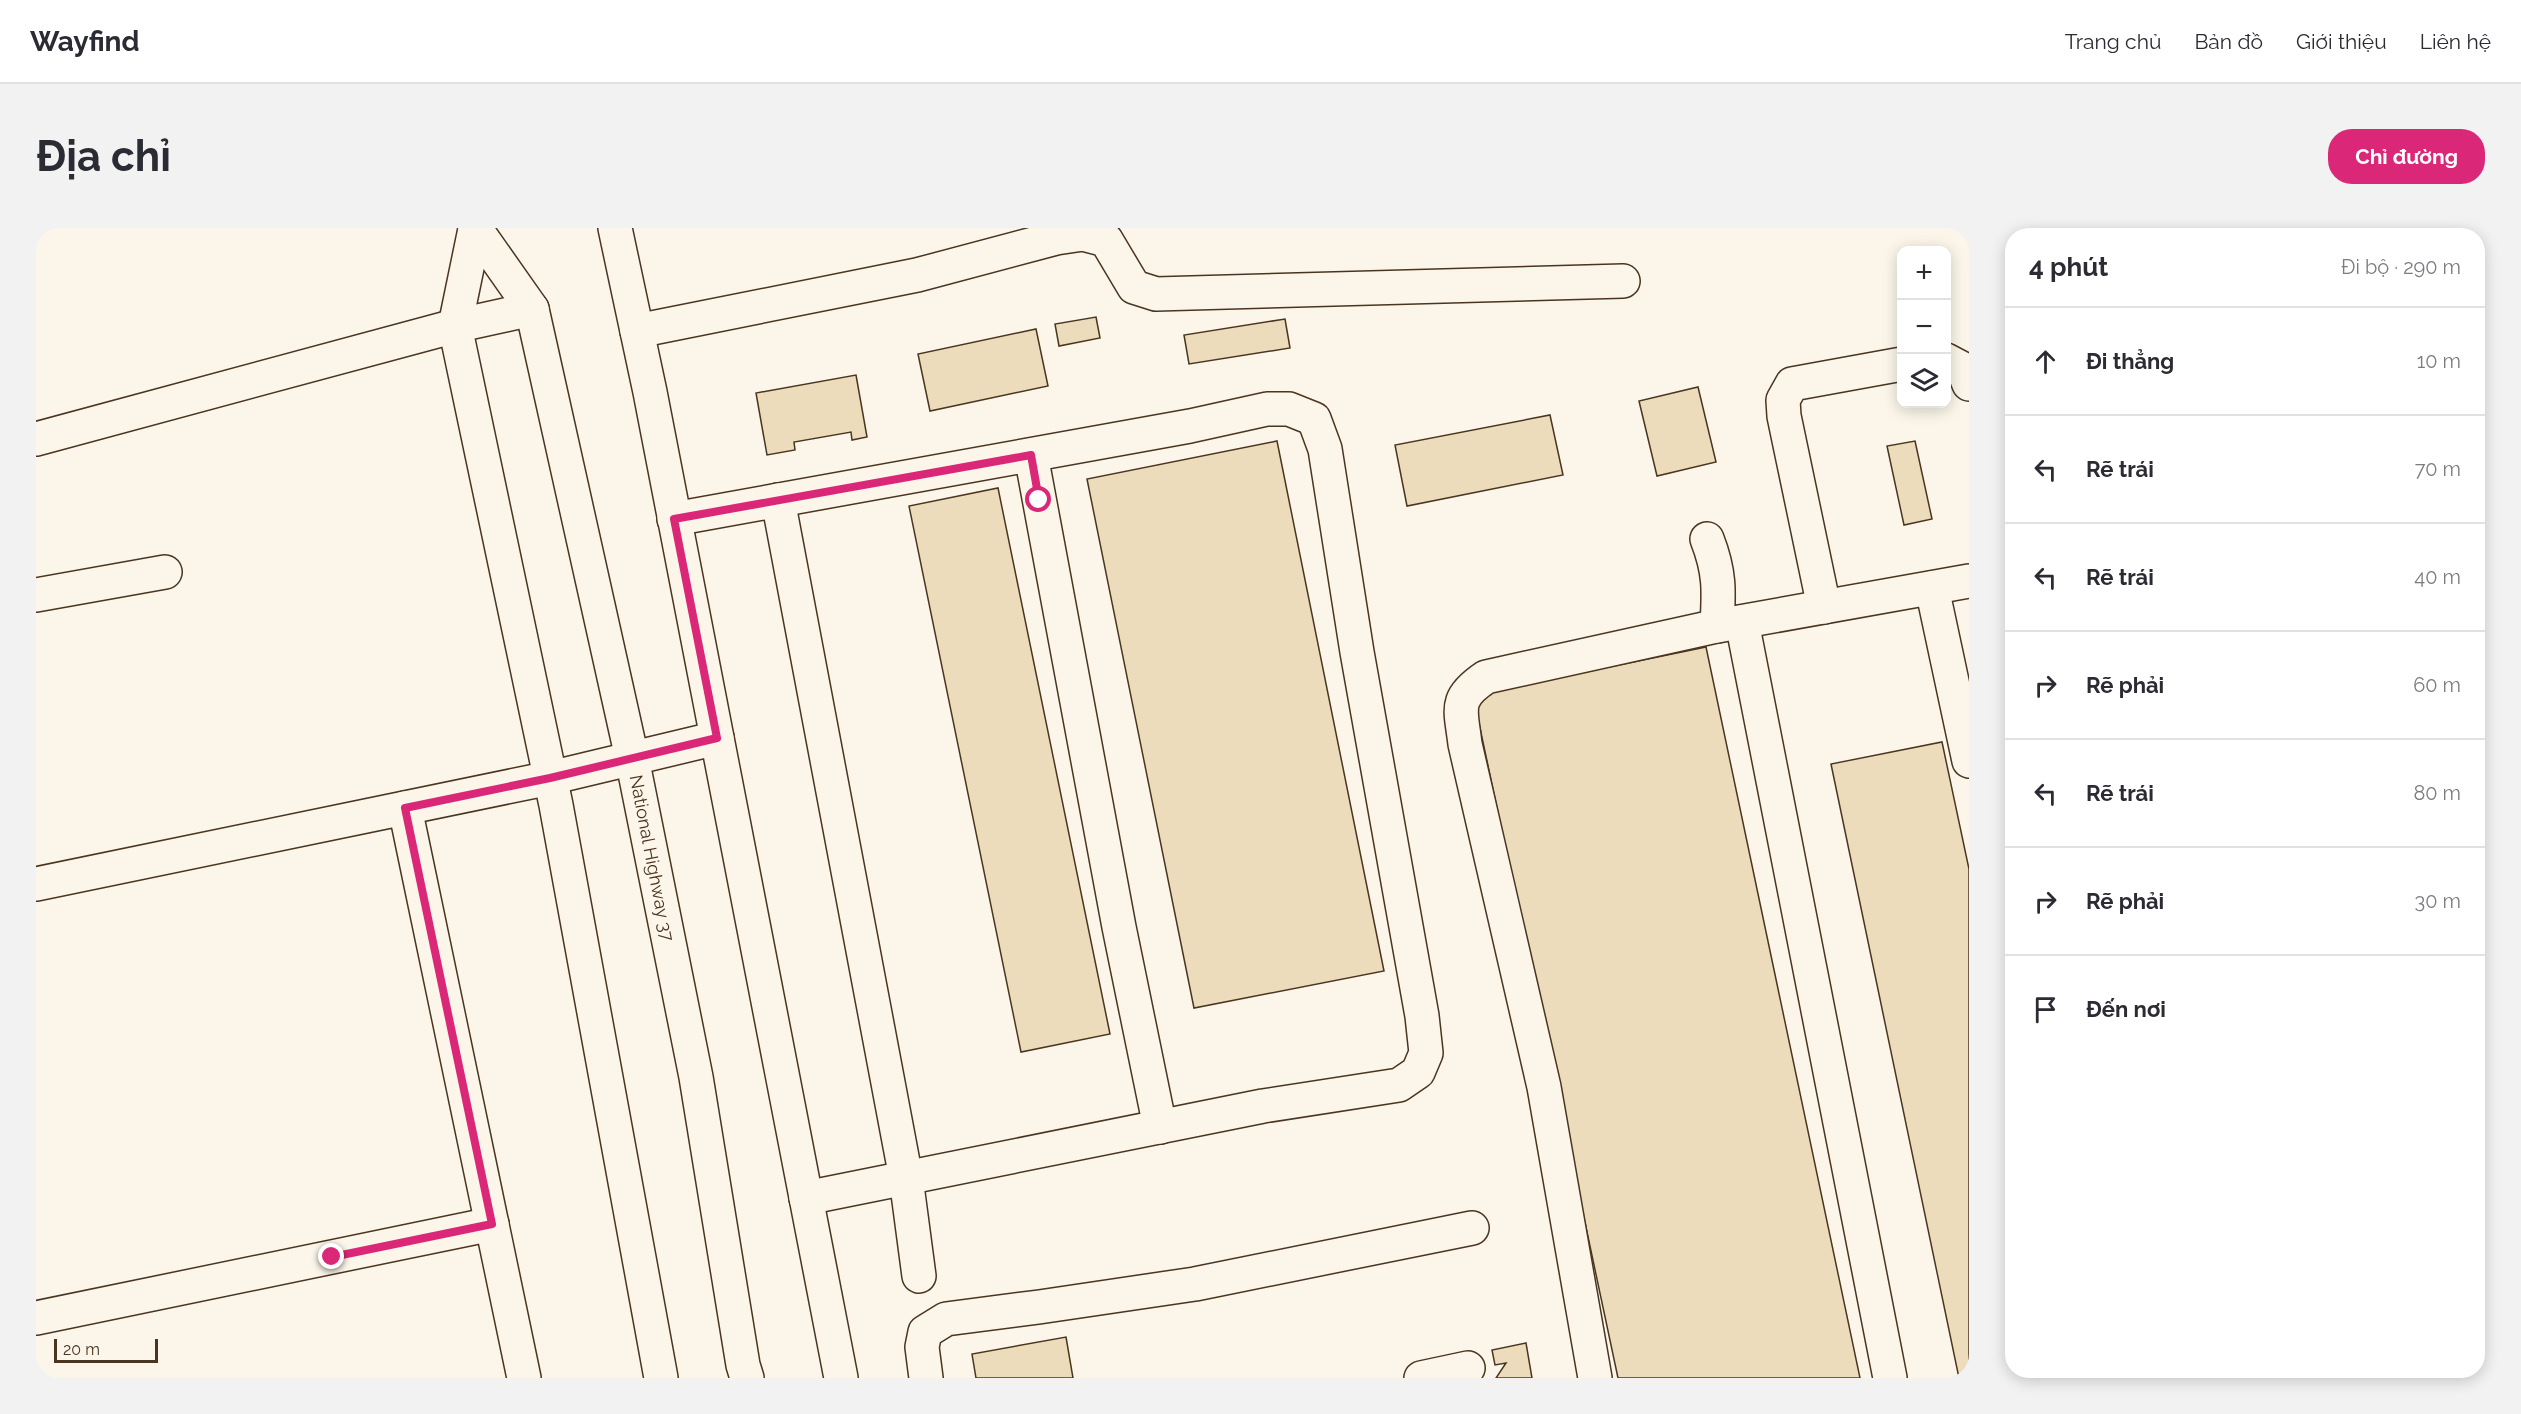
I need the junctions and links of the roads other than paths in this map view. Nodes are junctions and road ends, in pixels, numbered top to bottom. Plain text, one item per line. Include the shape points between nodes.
1 (615, 228) edge
2 (475, 229) edge
3 (1623, 281) dead end
4 (532, 309) junction
5 (455, 326) junction
6 (637, 331) junction
7 (1951, 362) edge
8 (1897, 365) edge
9 (1969, 384) edge
10 (36, 439) edge
11 (1031, 455) junction
12 (778, 500) junction
13 (674, 519) junction
14 (1707, 538) dead end
15 (165, 572) dead end
16 (1969, 581) edge
17 (1932, 588) junction
18 (36, 595) edge
19 (1824, 607) junction
20 (1729, 624) junction
21 (717, 738) junction
22 (632, 758) junction
23 (1969, 761) edge
24 (550, 778) junction
25 (405, 808) junction
26 (36, 885) edge
27 (1160, 1127) junction
28 (906, 1178) junction
29 (806, 1198) junction
30 (492, 1224) junction
31 (1472, 1228) dead end
32 (920, 1276) dead end
33 (36, 1318) edge
34 (1468, 1368) dead end
35 (524, 1378) edge
36 (661, 1378) edge
37 (747, 1378) edge
38 (841, 1378) edge
39 (926, 1378) edge
40 (1421, 1378) edge
41 (1595, 1378) edge
42 (1890, 1378) edge

1 - 6 main road
2 - 4 main road, National Highway 37
2 - 5 main road, National Highway 37
3 - 6 main road via 1156,294 1134,287 1106,240 1083,234 917,275
4 - 5 main road
4 - 22 main road, National Highway 37
5 - 10 main road
5 - 24 main road, National Highway 37
6 - 13 main road
7 - 9 main road via 1963,369
8 - 19 main road via 1792,384 1783,400 1792,461
11 - 12 main road
11 - 27 main road
11 - 27 main road via 1267,409 1289,409 1314,419 1325,449 1426,1053 1418,1072 1399,1085
12 - 13 main road
12 - 28 main road
13 - 21 main road
14 - 20 main road via 1717,564 1719,596
15 - 18 main road
16 - 17 main road
17 - 19 main road
17 - 23 main road
19 - 20 main road
20 - 41 main road via 1486,677 1468,689 1460,706 1465,744 1545,1087
20 - 42 main road
21 - 22 main road
21 - 29 main road
22 - 24 main road
22 - 37 main road, National Highway 37 via 696,1077
24 - 25 main road
24 - 36 main road, National Highway 37
25 - 26 main road
25 - 30 main road
27 - 28 main road
28 - 29 main road
28 - 32 main road
29 - 38 main road
30 - 33 main road
30 - 35 main road
31 - 39 main road via 1195,1284 946,1319 925,1332 922,1347
34 - 40 main road

